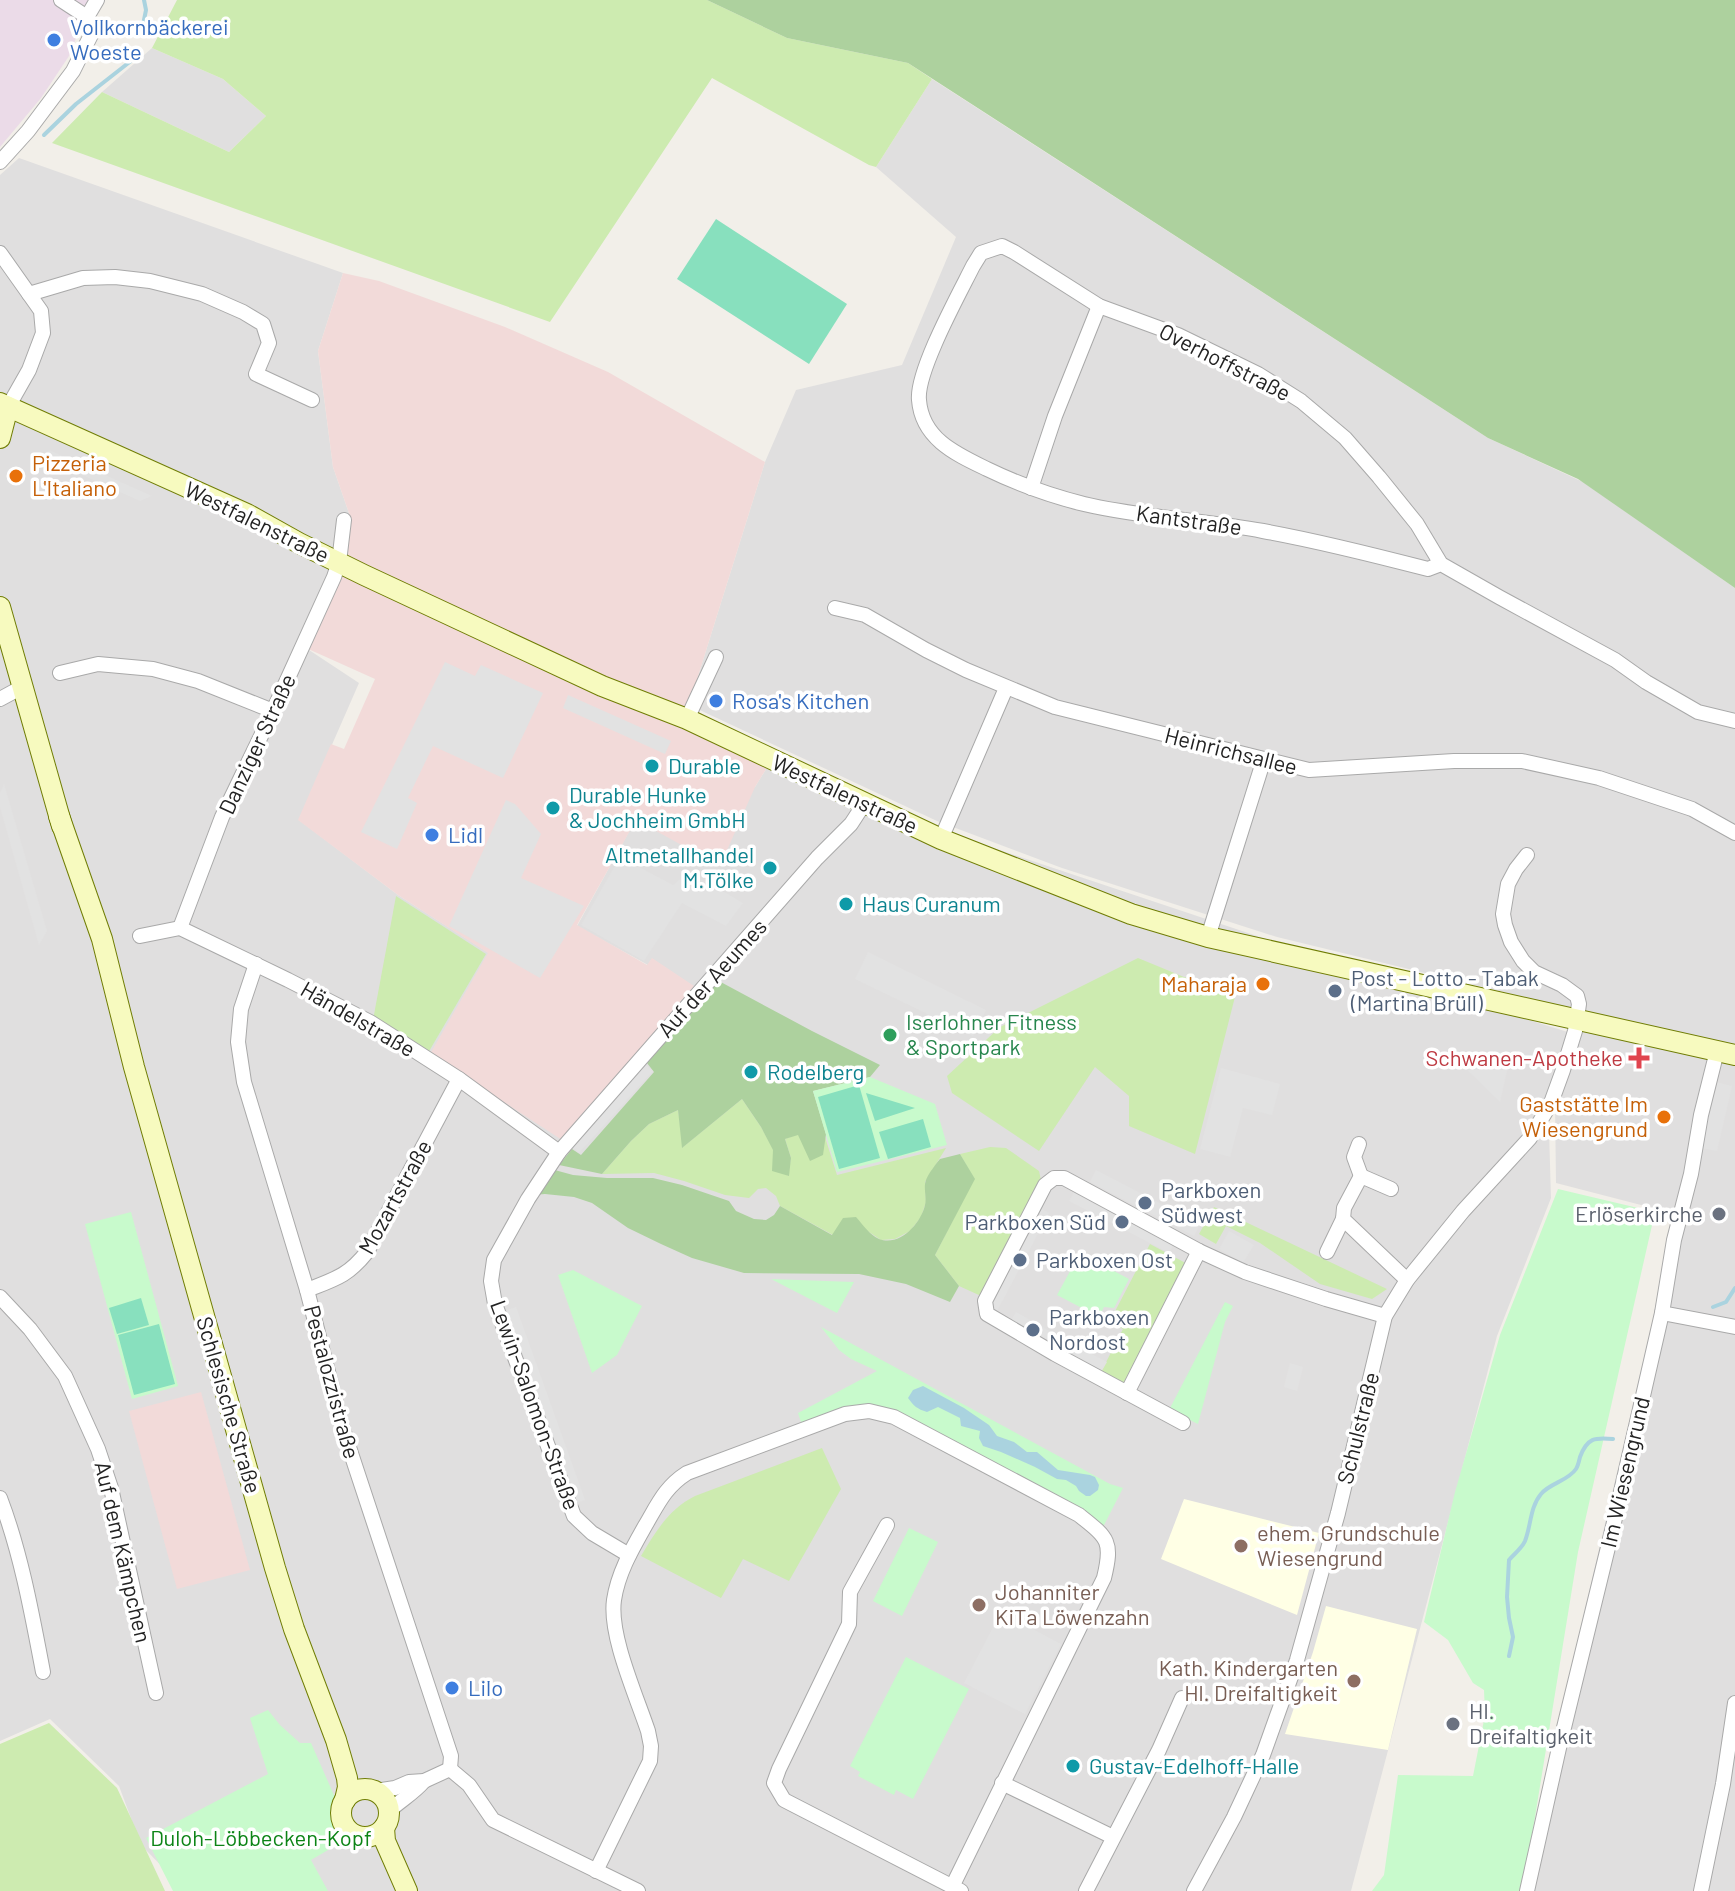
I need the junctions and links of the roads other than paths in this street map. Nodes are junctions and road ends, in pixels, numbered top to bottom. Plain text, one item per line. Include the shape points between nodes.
1 (61, 0) edge
2 (97, 0) edge
3 (87, 17) junction
4 (0, 162) edge
5 (1002, 246) joint
6 (0, 253) edge
7 (29, 294) junction
8 (1099, 306) junction
9 (312, 400) dead end
10 (3, 407) edge
11 (0, 438) edge
12 (1031, 488) junction
13 (344, 520) dead end
14 (339, 562) junction
15 (1441, 564) junction
16 (0, 607) edge
17 (835, 608) dead end
18 (716, 657) dead end
19 (60, 673) dead end
20 (24, 686) junction
21 (1006, 688) junction
22 (0, 699) edge
23 (273, 711) junction
24 (687, 719) junction
25 (1735, 721) edge
26 (1264, 759) junction
27 (864, 804) junction
28 (1735, 833) edge
29 (941, 839) junction
30 (1527, 855) dead end
31 (180, 928) junction
32 (140, 936) dead end
33 (1208, 937) junction
34 (256, 964) junction
35 (1577, 1019) junction
36 (1726, 1053) edge
37 (459, 1079) junction
38 (1359, 1144) dead end
39 (559, 1152) junction
40 (1361, 1176) junction
41 (1391, 1189) dead end
42 (1343, 1219) junction
43 (1199, 1251) junction
44 (1327, 1252) dead end
45 (1407, 1280) junction
46 (307, 1290) junction
47 (0, 1297) edge
48 (1662, 1313) junction
49 (1385, 1316) junction
50 (1735, 1327) edge
51 (1127, 1393) junction
52 (1183, 1423) dead end
53 (0, 1498) edge
54 (887, 1525) dead end
55 (629, 1555) junction
56 (43, 1672) dead end
57 (156, 1693) dead end
58 (1182, 1698) dead end
59 (1735, 1703) edge
60 (336, 1740) junction
61 (450, 1769) junction
62 (424, 1781) junction
63 (1002, 1783) junction
64 (371, 1790) junction
65 (345, 1800) junction
66 (387, 1819) junction
67 (363, 1837) junction
68 (1113, 1837) junction
69 (596, 1871) junction
70 (957, 1889) edge
71 (405, 1891) edge
72 (638, 1891) edge
73 (1086, 1891) edge
74 (1194, 1891) edge
75 (1527, 1891) edge
76 (1701, 1891) edge

1 - 3 street
2 - 3 street
3 - 4 street via 91,35 73,71
5 - 8 street, Overhoffstraße
5 - 12 street, Kantstraße via 981,253 973,266 930,356 919,400 927,428 953,453
6 - 7 street
7 - 9 street via 83,278 115,277 202,294 263,324 269,343 256,374
7 - 10 street via 41,311 43,333 29,370
8 - 12 street
8 - 15 street, Overhoffstraße via 1178,335 1301,401 1345,438 1379,477
10 - 11 main road
10 - 14 main road, Westfalenstraße via 247,514
12 - 15 street, Kantstraße via 1084,504 1260,530 1428,569
13 - 14 street, Danziger Straße
14 - 23 street, Danziger Straße
14 - 24 main road, Westfalenstraße via 602,686
15 - 25 street, Kantstraße via 1698,712
16 - 20 main road, Schlesische Straße
17 - 21 street, Heinrichsallee via 865,615
18 - 24 street
19 - 23 street via 98,664 153,669
20 - 22 street
20 - 60 main road, Schlesische Straße via 90,943 134,1067 275,1568
21 - 26 street, Heinrichsallee via 1055,707
21 - 29 street
23 - 31 street, Danziger Straße via 222,817
24 - 27 main road, Westfalenstraße
26 - 28 street, Heinrichsallee via 1309,770 1522,761 1599,778 1692,809
26 - 33 street
27 - 29 main road, Westfalenstraße
27 - 39 street, Auf der Aeumes
29 - 33 main road, Westfalenstraße via 1078,895
30 - 35 street via 1508,884 1505,925 1534,972 1577,996
31 - 32 street
31 - 34 street, Händelstraße
33 - 35 main road, Westfalenstraße
34 - 37 street, Händelstraße via 370,1022
34 - 46 street, Pestalozzistraße via 241,1009 238,1042 244,1082
35 - 36 main road, Westfalenstraße
35 - 45 street, Schulstraße via 1551,1103 1530,1138
36 - 48 street, Im Wiesengrund via 1701,1115
37 - 39 street, Händelstraße
37 - 46 street, Mozartstraße via 367,1252 341,1277
38 - 40 street via 1354,1157
39 - 55 street, Lewin-Salomon-Straße via 494,1260 491,1281 574,1516
40 - 41 street
40 - 42 street
42 - 44 street
42 - 45 street
43 - 49 street via 1245,1272
43 - 51 street
43 - 51 street via 1064,1178 1054,1178 1045,1185 985,1301 987,1314 1001,1324
45 - 49 street, Schulstraße
46 - 61 street, Pestalozzistraße via 342,1426 451,1756
47 - 57 street, Auf dem Kämpchen via 65,1376 98,1449
48 - 50 street
48 - 75 street, Im Wiesengrund
49 - 74 street, Schulstraße via 1297,1660 1263,1755
51 - 52 street
53 - 56 street
54 - 70 street via 850,1592 849,1624 774,1783 784,1800
55 - 63 street via 662,1496 684,1475 845,1414 869,1411 894,1417 1079,1515 1101,1532 1108,1546 1104,1578
55 - 69 street via 614,1597 614,1623 648,1731 650,1761
58 - 68 street
59 - 76 street
60 - 64 main road, Schlesische Straße
60 - 65 main road, Schlesische Straße via 347,1778
61 - 62 street
61 - 69 street via 469,1785 493,1820
62 - 64 street
62 - 66 street
63 - 68 street
63 - 70 street
64 - 65 main road via 351,1793
64 - 66 main road via 387,1802
65 - 67 main road via 344,1824
66 - 67 main road via 378,1834
66 - 71 main road via 385,1841
67 - 71 main road
68 - 73 street
69 - 72 street

